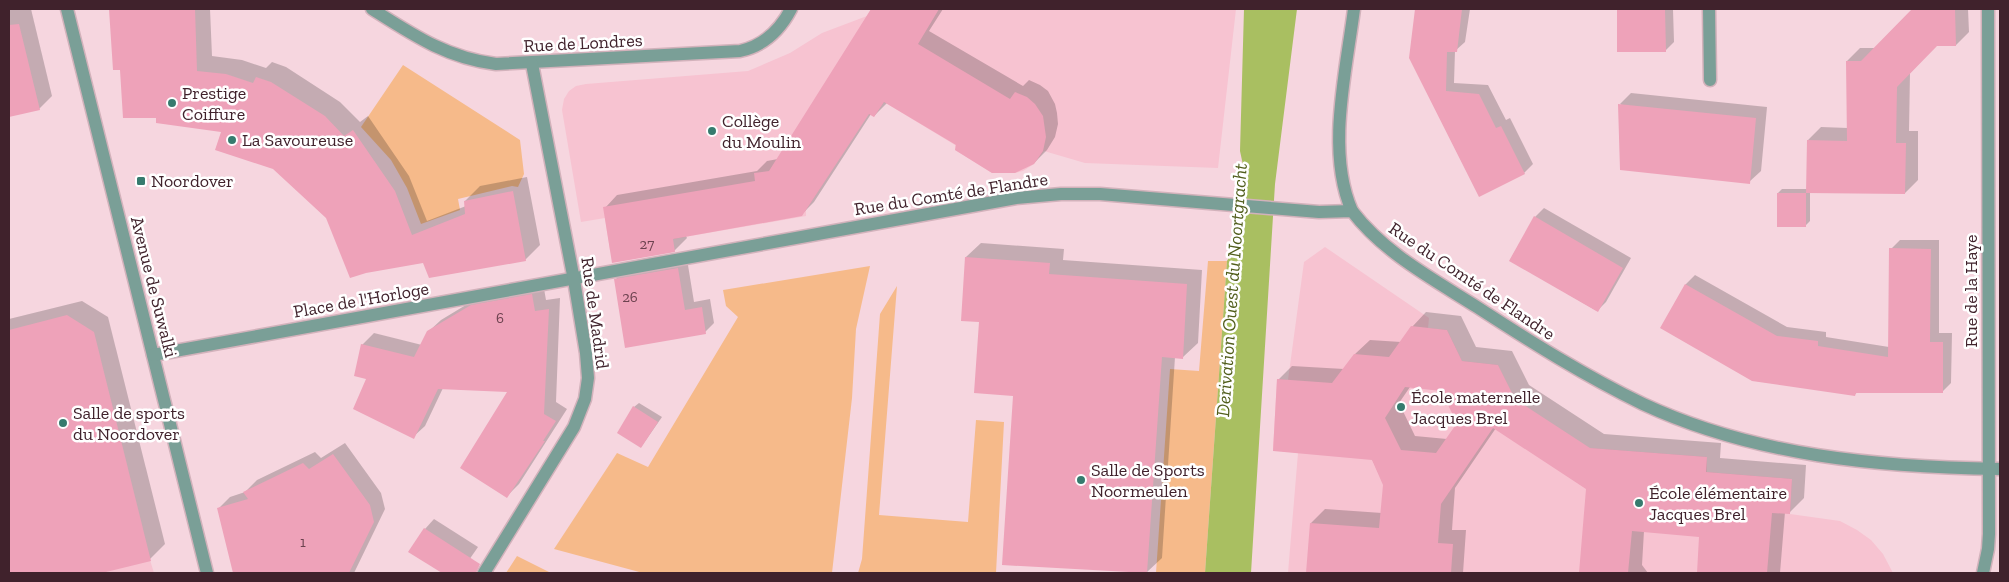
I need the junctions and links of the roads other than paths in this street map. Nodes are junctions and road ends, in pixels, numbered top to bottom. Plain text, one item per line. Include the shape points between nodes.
1 (67, 9) edge
2 (372, 9) edge
3 (791, 9) edge
4 (1354, 9) edge
5 (1709, 9) edge
6 (1988, 9) edge
7 (532, 64) junction
8 (1710, 80) dead end
9 (1352, 211) junction
10 (574, 280) junction
11 (153, 355) junction
12 (1994, 469) edge
13 (207, 573) edge
14 (484, 573) edge
15 (1983, 573) edge

1 - 11 street, Avenue de Suwalki
2 - 7 street, Rue de Londres via 426,43 455,55 496,64
3 - 7 street, Rue de Londres via 767,39 740,51
4 - 9 street via 1339,128 1340,169
5 - 8 street
6 - 12 street, Rue de la Haye
7 - 10 street, Rue de Madrid
9 - 10 street, Rue du Comté de Flandre via 1306,211 1090,194 1016,198
9 - 12 street, Rue du Comté de Flandre via 1386,247 1540,348 1585,374 1672,416 1735,437 1822,457
10 - 11 street, Place de l'Horloge
10 - 14 street, Rue de Madrid via 588,367 583,408
11 - 13 street, Avenue de Suwalki
12 - 15 street, Rue de la Haye

